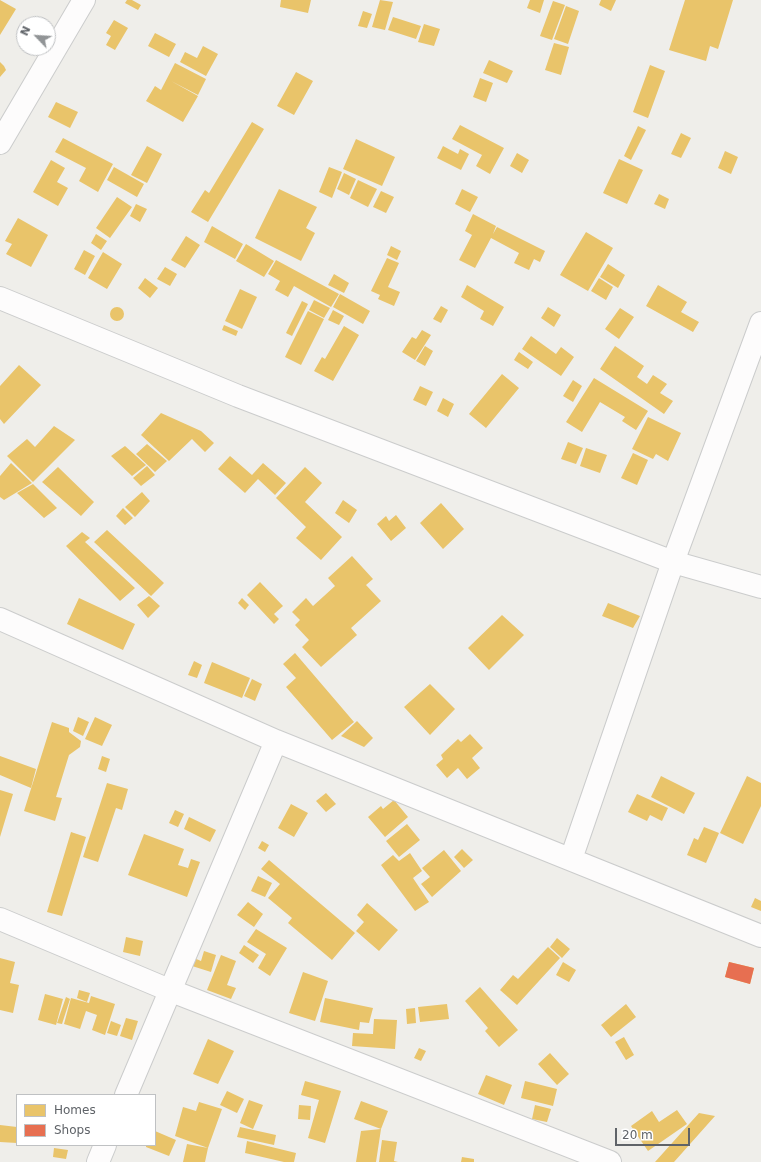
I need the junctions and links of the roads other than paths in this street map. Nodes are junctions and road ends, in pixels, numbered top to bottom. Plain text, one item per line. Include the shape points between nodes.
1 (84, 0) edge
2 (0, 143) edge
3 (0, 298) edge
4 (761, 324) edge
5 (673, 562) junction
6 (761, 587) edge
7 (0, 619) edge
8 (276, 741) junction
9 (571, 859) junction
10 (0, 919) edge
11 (761, 936) edge
12 (170, 990) junction
13 (126, 1094) edge
14 (105, 1146) edge
15 (98, 1162) edge
16 (610, 1162) edge

1 - 2 street
3 - 5 street via 238,396
4 - 5 street
5 - 6 street
5 - 9 street
7 - 8 street
8 - 9 street
8 - 12 street
9 - 11 street
10 - 12 street
12 - 13 street
12 - 16 street
14 - 15 street

